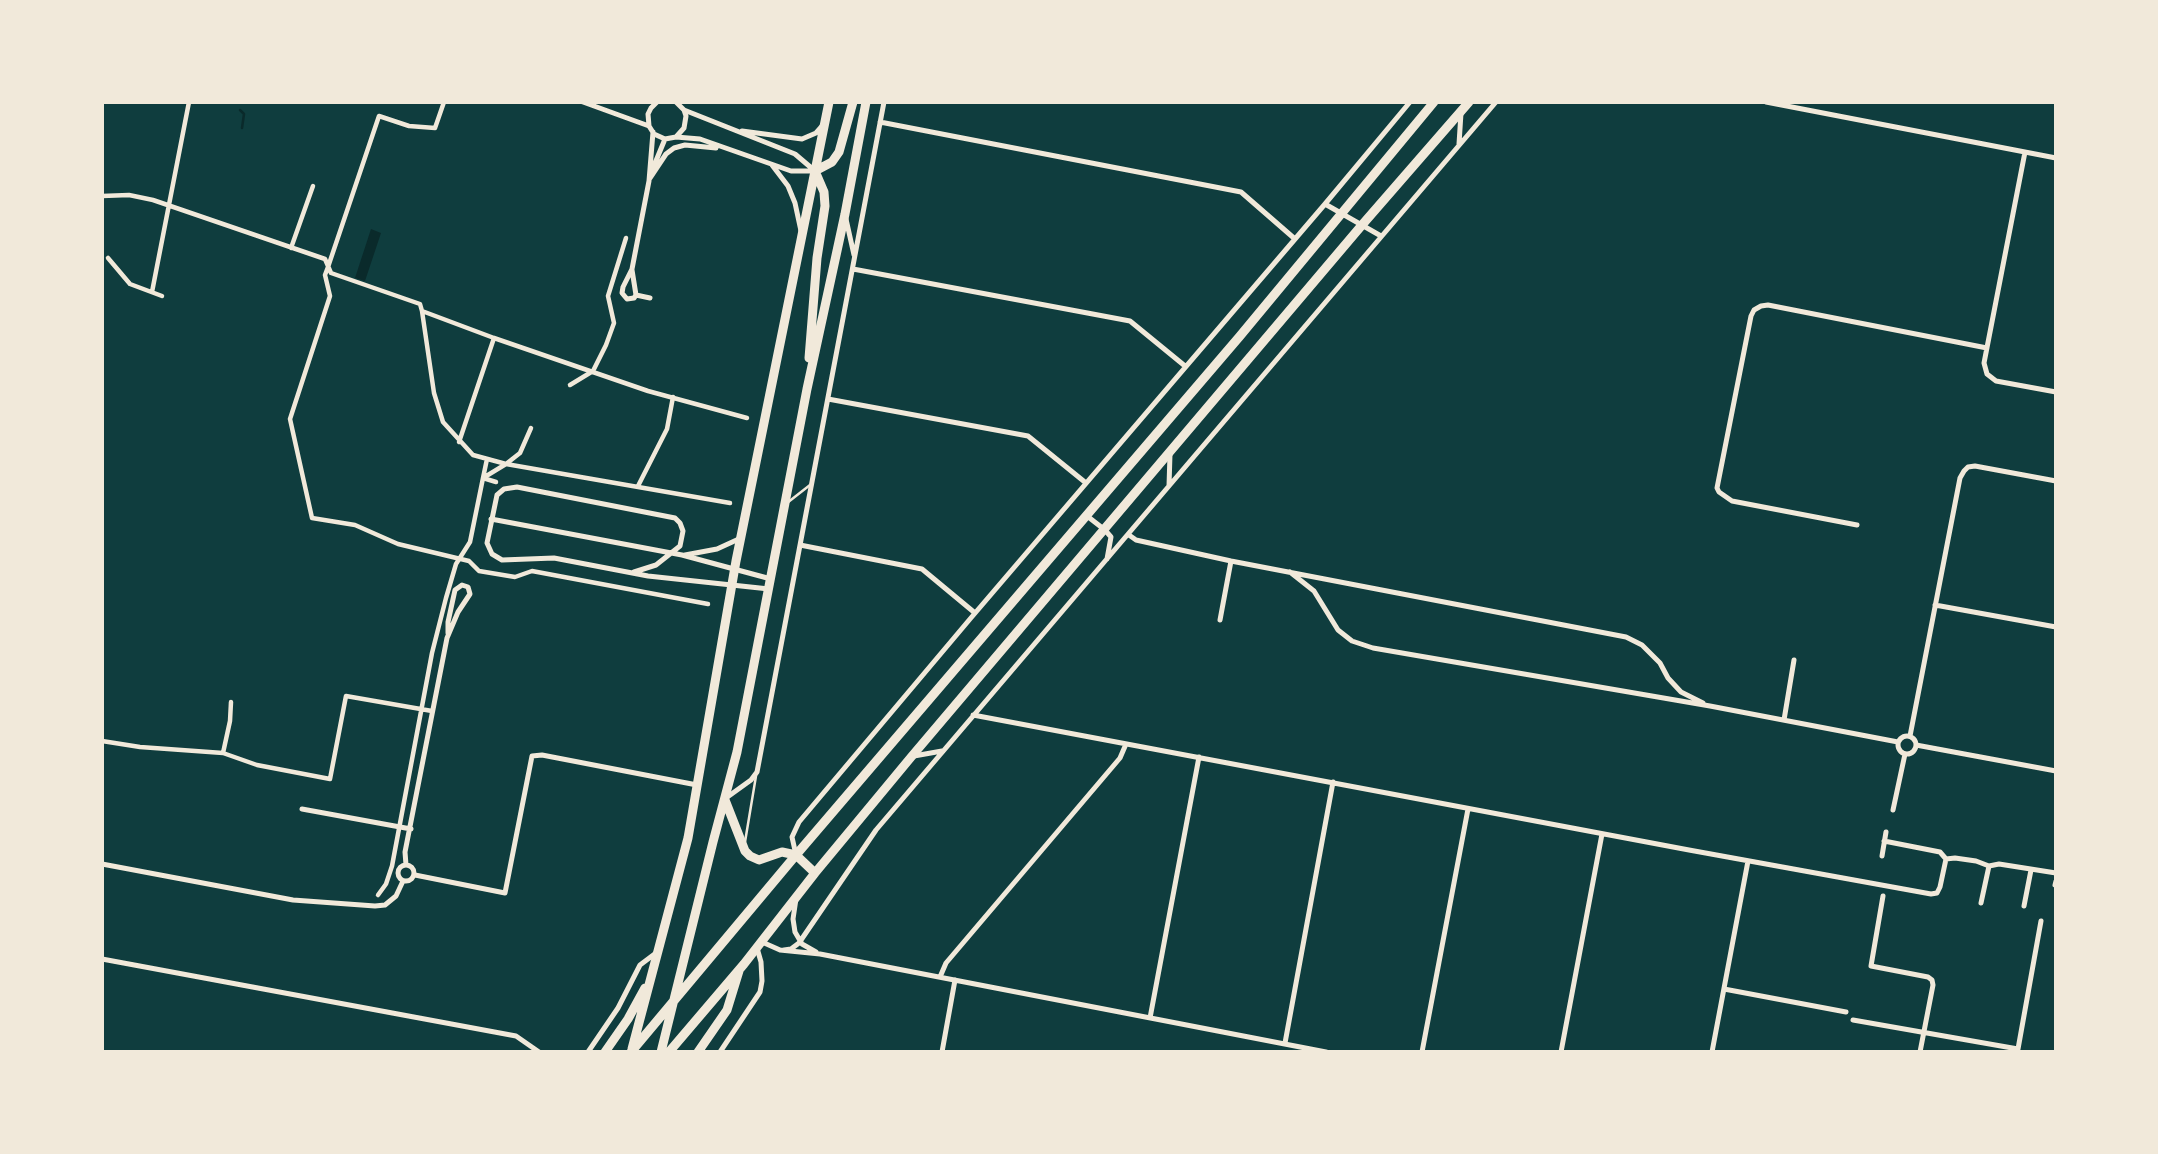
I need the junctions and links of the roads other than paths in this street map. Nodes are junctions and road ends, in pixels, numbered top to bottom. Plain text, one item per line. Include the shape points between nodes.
1 (189, 102) edge
2 (444, 102) edge
3 (583, 102) edge
4 (829, 102) edge
5 (853, 102) edge
6 (866, 102) edge
7 (884, 102) edge
8 (1410, 102) edge
9 (1434, 102) edge
10 (1469, 102) edge
11 (1496, 102) edge
12 (1766, 102) edge
13 (654, 103) edge
14 (678, 103) edge
15 (684, 110) junction
16 (1461, 112) junction
17 (825, 122) junction
18 (880, 122) junction
19 (649, 126) junction
20 (732, 129) junction
21 (653, 132) junction
22 (676, 137) junction
23 (666, 138) junction
24 (1459, 144) junction
25 (722, 148) junction
26 (2025, 152) junction
27 (2056, 158) edge
28 (770, 164) junction
29 (815, 171) junction
30 (649, 181) junction
31 (312, 186) dead end
32 (102, 196) edge
33 (1325, 204) junction
34 (169, 206) junction
35 (845, 214) junction
36 (1342, 214) junction
37 (1362, 225) junction
38 (802, 236) junction
39 (1381, 236) junction
40 (626, 238) dead end
41 (1295, 239) junction
42 (291, 248) junction
43 (108, 258) dead end
44 (855, 258) junction
45 (328, 267) junction
46 (632, 269) junction
47 (854, 269) junction
48 (152, 292) junction
49 (636, 295) junction
50 (162, 296) dead end
51 (650, 298) dead end
52 (422, 311) junction
53 (494, 338) junction
54 (1987, 348) junction
55 (1185, 366) junction
56 (593, 371) junction
57 (570, 385) dead end
58 (807, 389) junction
59 (2056, 392) edge
60 (673, 397) junction
61 (828, 399) junction
62 (747, 418) dead end
63 (531, 428) dead end
64 (459, 442) junction
65 (1170, 454) junction
66 (487, 459) junction
67 (506, 464) junction
68 (483, 478) junction
69 (2056, 481) edge
70 (496, 482) dead end
71 (1086, 482) junction
72 (812, 484) junction
73 (638, 486) junction
74 (1169, 486) junction
75 (730, 503) dead end
76 (785, 505) junction
77 (1087, 516) junction
78 (491, 519) junction
79 (1857, 525) dead end
80 (1105, 530) junction
81 (1129, 535) junction
82 (741, 537) junction
83 (800, 545) junction
84 (670, 553) junction
85 (682, 555) junction
86 (459, 558) junction
87 (1231, 561) junction
88 (1106, 562) junction
89 (735, 569) junction
90 (634, 572) junction
91 (1290, 572) junction
92 (771, 579) junction
93 (732, 584) junction
94 (769, 589) junction
95 (708, 604) dead end
96 (1935, 605) junction
97 (975, 613) junction
98 (1220, 620) dead end
99 (2056, 628) edge
100 (448, 633) junction
101 (1794, 660) dead end
102 (232, 702) dead end
103 (1710, 706) junction
104 (422, 708) junction
105 (432, 711) junction
106 (973, 715) junction
107 (1784, 720) junction
108 (1910, 736) junction
109 (102, 741) edge
110 (1898, 742) junction
111 (1126, 744) junction
112 (1916, 745) junction
113 (942, 751) junction
114 (224, 753) junction
115 (1905, 754) junction
116 (912, 756) junction
117 (1200, 757) junction
118 (2056, 771) edge
119 (757, 772) junction
120 (1333, 782) junction
121 (697, 785) junction
122 (725, 799) junction
123 (302, 809) dead end
124 (1468, 809) junction
125 (1894, 810) dead end
126 (399, 827) junction
127 (411, 830) junction
128 (1886, 832) dead end
129 (1602, 834) junction
130 (1884, 841) junction
131 (744, 848) junction
132 (796, 855) junction
133 (1882, 856) dead end
134 (1946, 859) junction
135 (1748, 860) junction
136 (102, 864) edge
137 (406, 865) junction
138 (1988, 866) junction
139 (2031, 870) junction
140 (815, 873) junction
141 (2056, 873) edge
142 (415, 875) junction
143 (2056, 880) edge
144 (403, 881) junction
145 (2055, 885) edge
146 (378, 895) dead end
147 (797, 896) junction
148 (1883, 896) dead end
149 (1981, 903) dead end
150 (2024, 906) dead end
151 (2042, 921) dead end
152 (800, 942) junction
153 (759, 945) junction
154 (784, 950) junction
155 (659, 951) junction
156 (820, 954) junction
157 (102, 959) edge
158 (740, 969) junction
159 (652, 975) junction
160 (940, 977) junction
161 (955, 980) junction
162 (1724, 989) junction
163 (673, 1003) junction
164 (1846, 1012) dead end
165 (1150, 1018) junction
166 (1853, 1020) dead end
167 (1923, 1031) junction
168 (1285, 1043) junction
169 (632, 1051) edge
170 (539, 1052) edge
171 (588, 1052) edge
172 (605, 1052) edge
173 (661, 1052) edge
174 (669, 1052) edge
175 (698, 1052) edge
176 (720, 1052) edge
177 (942, 1052) edge
178 (1326, 1052) edge
179 (1422, 1052) edge
180 (1561, 1052) edge
181 (1712, 1052) edge
182 (1920, 1052) edge

1 - 34 street
2 - 45 street via 435,128 409,126 379,116
3 - 19 street
4 - 17 highway
5 - 29 highway via 839,152 832,162
6 - 35 highway
7 - 18 street
8 - 33 street
9 - 36 highway
10 - 16 highway
11 - 24 street
12 - 26 street
13 - 19 street via 648,114
14 - 15 street
15 - 20 street
15 - 22 street via 684,128
16 - 24 street
16 - 37 highway
17 - 20 street via 816,133 802,139
17 - 29 highway
18 - 41 street via 1241,192
18 - 44 street
19 - 21 street
20 - 29 street via 795,154
21 - 23 street
21 - 30 street
22 - 23 street
22 - 25 street via 700,140
23 - 30 street
24 - 39 street
25 - 28 street
25 - 30 street via 685,145 674,148 666,154
26 - 27 street
26 - 54 street
28 - 29 street via 791,171
28 - 38 street via 788,186 796,203
29 - 38 highway
29 - 58 highway via 824,192 825,206 816,267
30 - 46 street
31 - 42 street
32 - 34 street via 138,197
33 - 36 street
33 - 41 street
34 - 42 street
34 - 48 street
35 - 44 street
35 - 58 highway
36 - 37 street
36 - 77 highway
37 - 39 street
37 - 65 highway
38 - 82 highway
39 - 74 street
40 - 56 street via 608,296 614,323
41 - 55 street
42 - 45 street via 325,259
43 - 48 street via 130,284
44 - 47 street
45 - 52 street via 331,273 420,304
45 - 86 street via 325,275 330,296 290,419 312,518 355,524 398,544
46 - 49 street
46 - 49 street via 622,293 627,299
47 - 55 street via 1130,321
47 - 61 street
48 - 50 street
49 - 51 street
52 - 53 street
52 - 64 street via 434,393 443,422
53 - 56 street
53 - 64 street
54 - 59 street via 1984,363 1987,374 1996,381
54 - 79 street via 1768,305 1754,310 1717,488 1732,500
55 - 71 street
56 - 57 street
56 - 60 street
58 - 76 highway
60 - 62 street
60 - 73 street via 667,429
61 - 71 street via 1028,436
61 - 72 street
63 - 67 street via 520,453
64 - 66 street via 473,455
65 - 74 street
65 - 80 highway
66 - 67 street
66 - 68 street
67 - 68 street
67 - 73 street
68 - 70 street
68 - 86 street via 470,542
69 - 96 street via 1968,467 1960,478
71 - 97 street
72 - 76 lane
72 - 83 street
73 - 75 street
74 - 81 street
76 - 92 highway
77 - 80 street
77 - 132 highway
78 - 84 street
78 - 84 street via 498,494 514,487 633,509 673,517 680,524 682,540
78 - 90 street via 488,547 493,556 502,560 554,558
80 - 88 street via 1112,540
80 - 116 highway
81 - 87 street via 1136,540
81 - 88 street
82 - 85 street via 717,549
82 - 89 highway
83 - 97 street via 922,569
83 - 119 street
84 - 85 street
84 - 90 street via 653,567
85 - 89 street
86 - 95 street via 469,561 479,571 515,577 532,571
86 - 104 street via 435,642
87 - 91 street
87 - 98 street
88 - 106 street
89 - 92 street
89 - 93 highway
90 - 93 street
91 - 103 street via 1626,637 1642,645 1681,692
91 - 103 street via 1314,591 1338,630 1352,641 1373,648
92 - 94 highway
93 - 94 street
93 - 121 highway
94 - 122 highway
96 - 99 street
96 - 108 street
97 - 132 street via 797,825 792,839
100 - 100 street via 455,590 462,585 468,587 470,594
100 - 105 street
101 - 107 street
102 - 114 street
103 - 107 street
104 - 105 street
104 - 114 street via 346,696 330,779 257,765
104 - 126 street
105 - 127 street
106 - 111 street
106 - 113 street
107 - 110 street
108 - 110 street via 1902,737
108 - 112 street
109 - 114 street
110 - 115 street via 1899,750
111 - 117 street
111 - 160 street via 1120,758 946,963
112 - 115 street via 1912,752
112 - 118 street
113 - 116 street
113 - 152 street via 863,847
115 - 125 street
116 - 140 highway
117 - 120 street
117 - 165 street
119 - 122 street
119 - 131 lane
120 - 124 street
120 - 168 street
121 - 142 street via 542,755 532,756 505,893
121 - 155 highway via 681,870
122 - 131 highway
122 - 163 highway
123 - 126 street
124 - 129 street
124 - 179 street
126 - 127 street
126 - 146 street via 392,866
127 - 137 street via 405,852
128 - 130 street
129 - 135 street
129 - 180 street
130 - 133 street
130 - 134 street via 1940,852
131 - 132 highway via 757,860 782,852
132 - 140 highway
132 - 163 highway
134 - 135 street via 1937,893
134 - 138 street via 1969,860
135 - 162 street
136 - 144 street via 293,900 375,906 385,905 396,896
137 - 142 street via 413,868
137 - 144 street via 398,872
138 - 139 street via 1999,864
138 - 149 street
139 - 141 street
139 - 150 street
140 - 147 highway
142 - 144 street via 411,880
143 - 145 street
147 - 152 street via 793,925
147 - 153 highway
148 - 167 street via 1871,966 1932,980
151 - 167 street via 2018,1049
152 - 154 street
152 - 156 street
153 - 154 street
153 - 158 highway
153 - 176 street via 760,992
154 - 156 street
155 - 159 highway
155 - 171 street via 640,965 618,1008
156 - 160 street
157 - 170 street via 516,1036
158 - 174 highway
158 - 175 highway via 727,1010
159 - 169 highway
159 - 172 highway
160 - 161 street
161 - 165 street
161 - 177 street
162 - 164 street
162 - 181 street
163 - 169 highway
163 - 173 highway
165 - 168 street
166 - 167 street
167 - 182 street
168 - 178 street

